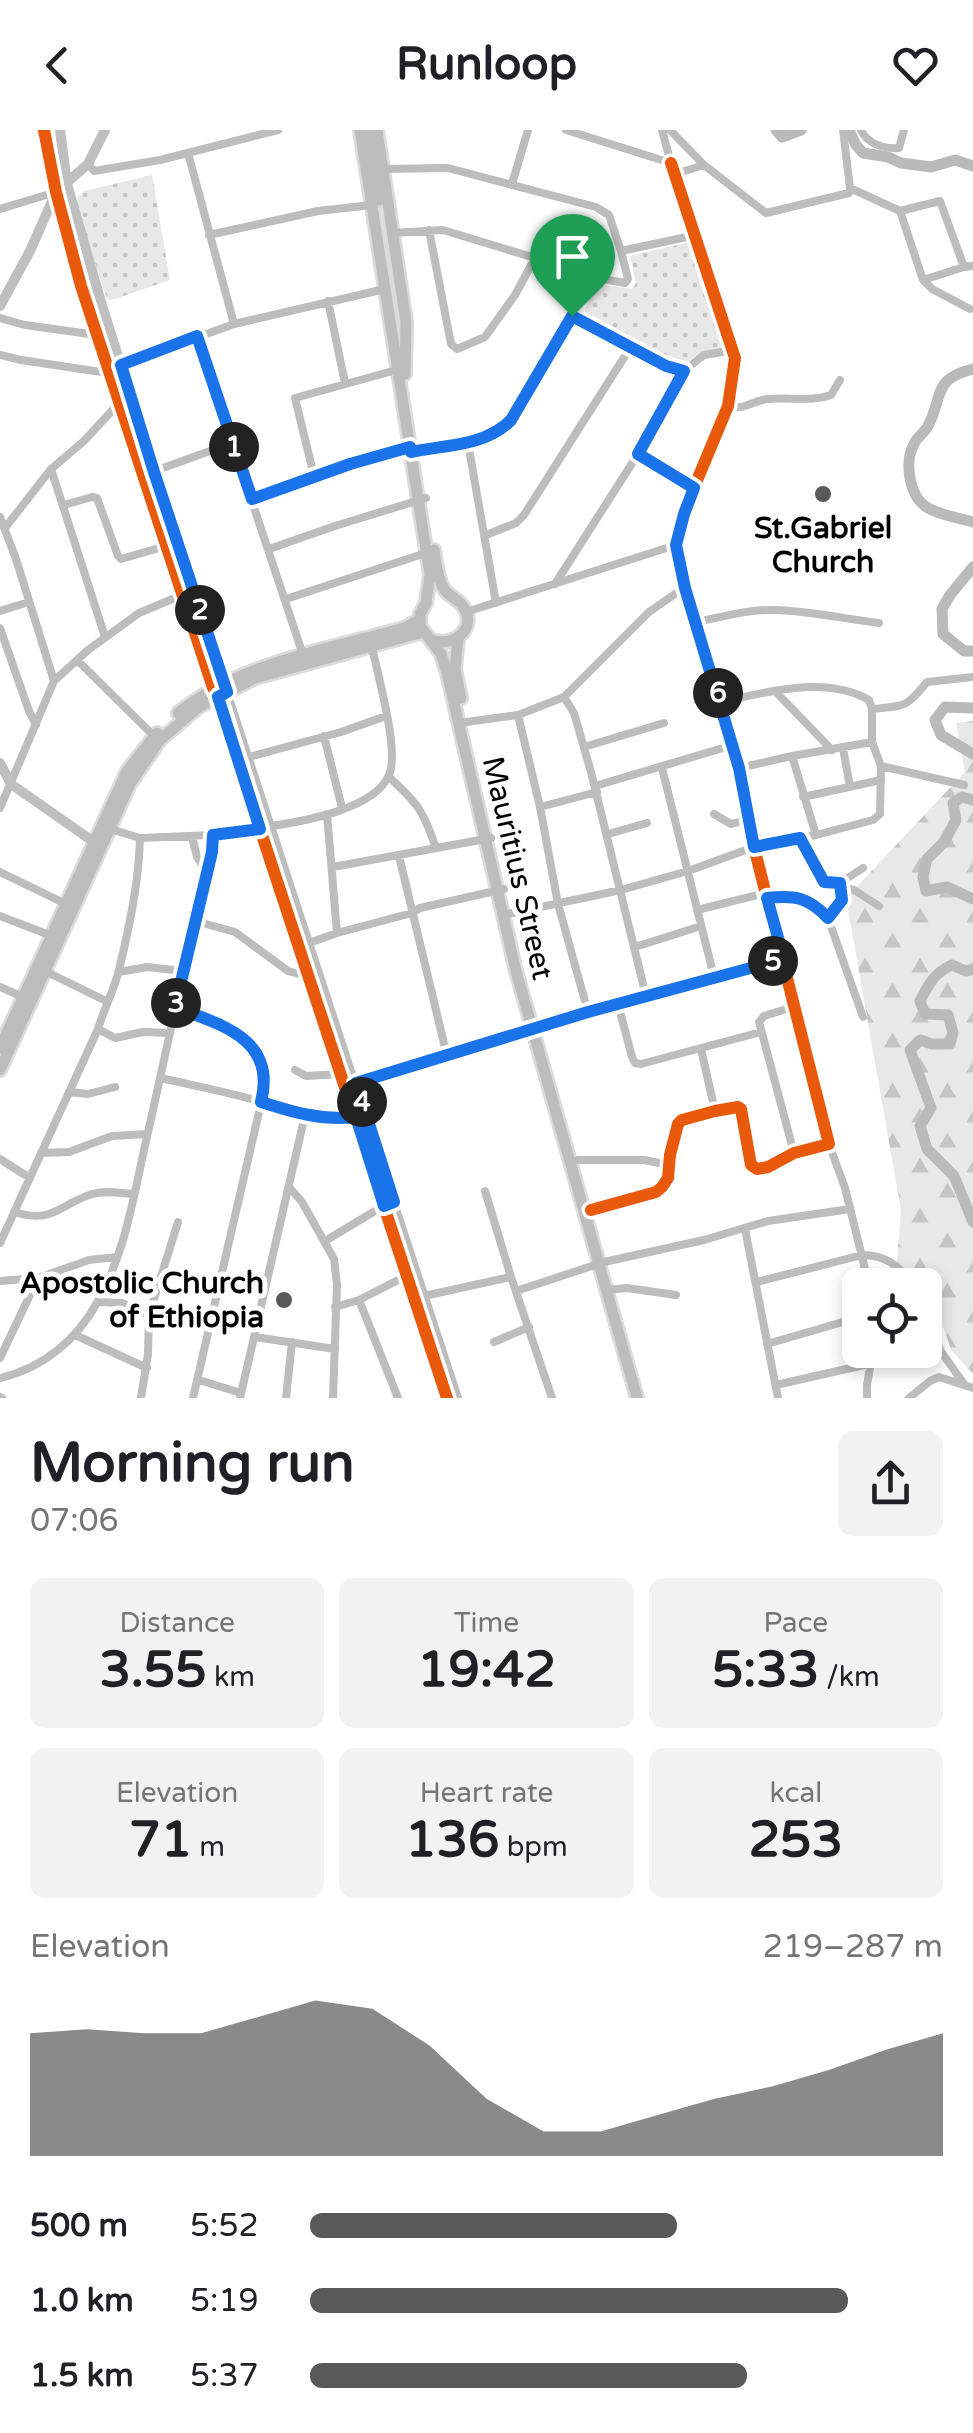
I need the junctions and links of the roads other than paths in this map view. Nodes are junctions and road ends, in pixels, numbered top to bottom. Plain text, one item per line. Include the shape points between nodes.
1 (44, 130) edge
2 (60, 130) edge
3 (105, 130) edge
4 (277, 130) edge
5 (360, 130) edge
6 (368, 130) edge
7 (377, 130) edge
8 (528, 130) edge
9 (566, 130) edge
10 (666, 130) edge
11 (843, 130) edge
12 (860, 130) edge
13 (904, 130) edge
14 (188, 153) junction
15 (671, 163) junction
16 (88, 164) junction
17 (704, 165) junction
18 (382, 169) junction
19 (675, 174) junction
20 (66, 184) junction
21 (512, 184) junction
22 (850, 188) junction
23 (56, 192) junction
24 (372, 205) junction
25 (0, 209) edge
26 (900, 211) junction
27 (429, 230) junction
28 (392, 233) junction
29 (209, 235) junction
30 (696, 235) junction
31 (622, 251) junction
32 (535, 258) junction
33 (970, 266) edge
34 (591, 277) junction
35 (923, 280) junction
36 (385, 289) junction
37 (328, 301) junction
38 (0, 306) edge
39 (970, 309) dead end
40 (572, 316) junction
41 (0, 318) edge
42 (234, 324) junction
43 (97, 335) junction
44 (197, 336) junction
45 (630, 348) junction
46 (734, 350) junction
47 (400, 354) junction
48 (0, 355) edge
49 (121, 365) junction
50 (401, 368) junction
51 (684, 371) junction
52 (108, 373) junction
53 (840, 380) dead end
54 (346, 383) junction
55 (119, 403) junction
56 (728, 406) junction
57 (468, 442) junction
58 (232, 443) junction
59 (414, 449) junction
60 (638, 454) junction
61 (51, 470) junction
62 (148, 473) junction
63 (314, 476) junction
64 (694, 488) junction
65 (252, 499) junction
66 (422, 499) junction
67 (64, 505) junction
68 (0, 516) edge
69 (5, 528) junction
70 (486, 535) junction
71 (676, 545) junction
72 (166, 546) junction
73 (269, 549) junction
74 (431, 552) junction
75 (555, 584) junction
76 (685, 588) junction
77 (182, 595) junction
78 (286, 599) junction
79 (457, 600) junction
80 (29, 602) junction
81 (426, 603) junction
82 (496, 603) junction
83 (0, 612) edge
84 (466, 612) junction
85 (696, 622) junction
86 (879, 623) dead end
87 (0, 628) edge
88 (424, 630) junction
89 (105, 637) junction
90 (458, 638) junction
91 (372, 646) junction
92 (304, 655) junction
93 (77, 660) junction
94 (973, 677) edge
95 (54, 681) junction
96 (221, 690) junction
97 (775, 691) junction
98 (564, 697) junction
99 (721, 702) junction
100 (872, 709) junction
101 (518, 715) junction
102 (386, 716) junction
103 (462, 722) junction
104 (664, 724) dead end
105 (36, 725) junction
106 (154, 736) junction
107 (324, 736) junction
108 (872, 742) junction
109 (733, 744) junction
110 (584, 747) junction
111 (842, 748) junction
112 (832, 750) junction
113 (792, 756) junction
114 (250, 757) junction
115 (0, 763) edge
116 (881, 766) junction
117 (662, 768) junction
118 (739, 768) junction
119 (389, 776) junction
120 (881, 780) junction
121 (11, 784) junction
122 (964, 786) dead end
123 (850, 787) junction
124 (596, 789) junction
125 (803, 796) junction
126 (0, 808) edge
127 (342, 808) junction
128 (540, 808) junction
129 (328, 814) junction
130 (714, 814) dead end
131 (750, 819) junction
132 (646, 823) dead end
133 (272, 826) junction
134 (110, 828) junction
135 (260, 829) junction
136 (608, 834) junction
137 (213, 835) junction
138 (816, 835) junction
139 (192, 837) junction
140 (140, 838) junction
141 (488, 838) junction
142 (800, 838) junction
143 (98, 845) junction
144 (754, 847) junction
145 (436, 848) junction
146 (399, 856) junction
147 (333, 867) junction
148 (864, 868) dead end
149 (688, 871) junction
150 (0, 872) edge
151 (206, 872) junction
152 (841, 885) junction
153 (500, 889) junction
154 (621, 890) junction
155 (766, 895) junction
156 (66, 904) junction
157 (558, 904) junction
158 (879, 906) dead end
159 (696, 910) junction
160 (412, 914) junction
161 (506, 914) junction
162 (0, 916) edge
163 (828, 918) junction
164 (195, 921) junction
165 (701, 926) junction
166 (338, 933) junction
167 (52, 936) junction
168 (309, 942) junction
169 (635, 947) junction
170 (784, 959) junction
171 (45, 971) junction
172 (183, 971) junction
173 (118, 972) junction
174 (714, 977) junction
175 (310, 978) junction
176 (0, 986) edge
177 (646, 996) junction
178 (23, 997) junction
179 (106, 1001) junction
180 (618, 1004) junction
181 (796, 1006) junction
182 (175, 1007) junction
183 (588, 1012) junction
184 (864, 1016) dead end
185 (535, 1028) junction
186 (98, 1029) junction
187 (761, 1032) junction
188 (168, 1033) junction
189 (0, 1048) edge
190 (701, 1049) junction
191 (448, 1056) junction
192 (0, 1070) edge
193 (295, 1070) dead end
194 (340, 1074) junction
195 (161, 1078) junction
196 (356, 1083) junction
197 (115, 1087) dead end
198 (69, 1092) junction
199 (261, 1102) junction
200 (715, 1111) junction
201 (305, 1116) junction
202 (356, 1117) junction
203 (147, 1134) junction
204 (830, 1144) junction
205 (794, 1153) junction
206 (41, 1154) junction
207 (0, 1159) edge
208 (578, 1160) junction
209 (668, 1165) junction
210 (30, 1178) junction
211 (290, 1188) junction
212 (486, 1191) dead end
213 (134, 1194) junction
214 (389, 1204) junction
215 (850, 1209) junction
216 (591, 1210) junction
217 (14, 1212) junction
218 (178, 1222) dead end
219 (746, 1228) junction
220 (325, 1242) junction
221 (0, 1243) edge
222 (118, 1257) junction
223 (863, 1260) junction
224 (602, 1263) junction
225 (865, 1268) edge
226 (899, 1268) edge
227 (408, 1275) junction
228 (511, 1277) junction
229 (38, 1278) junction
230 (0, 1281) edge
231 (757, 1282) junction
232 (609, 1289) junction
233 (516, 1291) junction
234 (676, 1295) dead end
235 (424, 1296) junction
236 (359, 1300) junction
237 (98, 1302) junction
238 (335, 1307) junction
239 (149, 1314) junction
240 (213, 1317) junction
241 (842, 1322) edge
242 (529, 1327) junction
243 (75, 1335) junction
244 (256, 1337) junction
245 (292, 1342) junction
246 (494, 1342) dead end
247 (767, 1344) junction
248 (335, 1348) junction
249 (942, 1352) edge
250 (0, 1358) edge
251 (147, 1368) junction
252 (851, 1368) edge
253 (871, 1368) edge
254 (0, 1378) edge
255 (198, 1380) junction
256 (776, 1386) junction
257 (969, 1386) edge
258 (241, 1396) edge
259 (141, 1398) edge
260 (194, 1398) edge
261 (286, 1398) edge
262 (332, 1398) edge
263 (398, 1398) edge
264 (447, 1398) edge
265 (458, 1398) edge
266 (552, 1398) edge
267 (640, 1398) edge
268 (778, 1398) edge
269 (867, 1398) edge
270 (909, 1398) edge

1 - 23 street
2 - 20 street
3 - 16 street
4 - 14 street
5 - 24 main road
6 - 47 main road
7 - 18 main road
8 - 21 street
9 - 15 street
10 - 15 street
10 - 17 street
11 - 22 street
12 - 13 street via 870,142 893,148 899,148
14 - 16 street via 104,170
14 - 29 street
15 - 19 street
16 - 20 street
17 - 19 street
17 - 22 street via 766,213 845,196
18 - 21 street via 448,168
18 - 28 main road
19 - 30 street
20 - 23 street
20 - 49 street
21 - 31 street via 603,210
22 - 26 street
23 - 25 street
23 - 38 street
23 - 43 street
24 - 29 street
24 - 36 main road
26 - 33 street via 940,201
26 - 35 street
27 - 28 street
27 - 32 street
27 - 32 street via 451,344 458,349 485,337
28 - 47 main road via 406,322
29 - 42 street
30 - 31 street
30 - 46 street
31 - 34 street via 628,282
32 - 34 street
33 - 35 street
34 - 40 street
35 - 39 street
36 - 37 street
36 - 47 main road
37 - 42 street
37 - 54 street
40 - 45 street
40 - 57 street via 511,420
41 - 43 street
42 - 44 street
43 - 52 street
44 - 49 street
44 - 58 street
45 - 51 street
45 - 70 street via 524,515
46 - 51 street via 704,356
46 - 56 street
47 - 50 main road
48 - 52 street
49 - 62 street
50 - 54 street
50 - 59 main road
51 - 60 street
52 - 55 street
53 - 56 street via 822,398
54 - 63 street via 295,398
55 - 61 street
55 - 62 street
56 - 64 street
57 - 59 street
57 - 70 street
58 - 62 street
58 - 65 street
59 - 63 street
59 - 66 main road
60 - 64 street
60 - 75 street
61 - 67 street
61 - 69 street
62 - 72 street
62 - 96 street
63 - 65 street
64 - 71 street
65 - 73 street
66 - 73 street
66 - 74 main road
67 - 72 street via 98,498 121,559
67 - 89 street
68 - 69 street
69 - 80 street
70 - 82 street
71 - 75 street
71 - 76 street
72 - 77 street
73 - 78 street
74 - 78 street
74 - 79 main road via 446,592
74 - 81 main road
75 - 82 street
76 - 85 street
76 - 98 street via 649,612
77 - 89 street via 146,608
77 - 96 street
78 - 92 street
79 - 81 main road via 441,596
79 - 84 main road
80 - 83 street
80 - 95 street
81 - 88 main road
82 - 84 street
84 - 90 main road
85 - 86 street via 772,610
85 - 99 street
87 - 105 street
88 - 90 main road via 444,643
88 - 91 main road
88 - 92 main road via 404,628
88 - 103 main road, Mauritius Street via 441,654
89 - 93 street
90 - 103 main road, Mauritius Street
91 - 96 main road
91 - 102 street
92 - 96 main road via 252,670
93 - 95 street
93 - 106 street
94 - 100 street via 926,682 911,702
95 - 105 street
96 - 106 main road
96 - 114 street
96 - 134 main road via 160,740
96 - 135 street
97 - 99 street
97 - 100 street via 844,690 870,700
97 - 112 street
98 - 101 street
98 - 110 street
99 - 109 street
100 - 108 street
101 - 103 street
101 - 128 street
102 - 107 street
102 - 119 street
103 - 141 main road, Mauritius Street
104 - 110 street
105 - 121 street
106 - 143 main road via 127,771
107 - 114 street
107 - 127 street
108 - 111 street
108 - 116 street
109 - 117 street
109 - 118 street
110 - 124 street
111 - 112 street
111 - 123 street
112 - 113 street
113 - 118 street
113 - 125 street
114 - 133 street
115 - 121 street
116 - 120 street
116 - 122 street
117 - 124 street
117 - 149 street
118 - 131 street
119 - 127 street via 380,790
119 - 145 street via 420,808
120 - 123 street
120 - 138 street via 876,818
121 - 126 street
121 - 143 street
123 - 125 street
124 - 128 street
124 - 136 street
125 - 138 street
127 - 129 street
128 - 157 street
129 - 133 street
129 - 147 street
130 - 131 street via 731,824
131 - 144 street
132 - 136 street
133 - 168 street
134 - 140 street
134 - 143 main road
135 - 137 street
135 - 175 street
136 - 154 street
137 - 139 street
137 - 151 street
138 - 142 street
139 - 140 street
139 - 151 street
140 - 173 street
141 - 145 street
141 - 153 main road, Mauritius Street
142 - 144 street
142 - 152 street via 824,882
143 - 156 main road
143 - 171 main road
144 - 149 street
144 - 155 street
145 - 146 street
146 - 147 street
146 - 160 street
147 - 166 street
148 - 152 street
149 - 154 street
149 - 159 street
150 - 156 street
151 - 164 street
152 - 158 street
152 - 163 street via 842,900
153 - 160 street
153 - 161 main road, Mauritius Street
154 - 157 street
154 - 169 street
155 - 159 street
155 - 163 street via 797,897
155 - 170 street
156 - 167 main road
157 - 161 street
157 - 183 street
159 - 165 street
160 - 166 street
160 - 191 street
161 - 185 main road, Mauritius Street
162 - 167 street
163 - 184 street
164 - 172 street
164 - 175 street via 234,932 288,971
165 - 169 street
165 - 174 street
166 - 168 street
167 - 178 main road
168 - 196 street
169 - 177 street
170 - 174 street
170 - 181 street
171 - 179 street
171 - 192 main road
172 - 173 street
172 - 182 street
173 - 179 street
174 - 177 street
175 - 194 street
176 - 178 street
177 - 180 street
178 - 189 main road
179 - 186 street
180 - 183 street
180 - 190 street via 635,1063
181 - 187 street via 760,1019
181 - 204 street
182 - 188 street
182 - 199 street via 247,1041 265,1072
183 - 185 street
185 - 191 street
185 - 208 main road, Mauritius Street
185 - 224 main road, Mauritius Street
186 - 188 street via 115,1038
186 - 198 street
187 - 190 street
187 - 205 street
188 - 195 street
190 - 200 street
191 - 196 street
193 - 194 street via 314,1077
194 - 202 street
195 - 199 street
195 - 203 street
196 - 214 street
197 - 198 street
198 - 206 street
199 - 201 street
199 - 240 street
200 - 205 street via 741,1109 754,1168
200 - 209 street via 678,1124
201 - 202 street
201 - 211 street
202 - 214 street
203 - 206 street
203 - 213 street
204 - 205 street
204 - 215 street
206 - 210 street
207 - 210 street
208 - 209 street
208 - 216 main road, Mauritius Street
209 - 216 street via 668,1178 656,1192
210 - 217 street
211 - 220 street
211 - 244 street
212 - 228 street
213 - 217 street via 93,1194 44,1216
213 - 222 street
214 - 220 street
214 - 227 street
214 - 235 street
215 - 219 street
215 - 223 street
216 - 224 main road, Mauritius Street
217 - 221 street
218 - 239 street
219 - 224 street
219 - 231 street
220 - 238 street via 334,1259
222 - 229 street
222 - 237 street
223 - 225 street
223 - 226 street via 872,1254
223 - 231 street
224 - 232 main road, Mauritius Street
224 - 233 street
227 - 236 street
227 - 264 street
228 - 233 street
228 - 235 street
229 - 230 street
229 - 250 street
231 - 247 street
232 - 234 street
232 - 267 main road, Mauritius Street
233 - 242 street
235 - 265 street
236 - 238 street
236 - 263 street
237 - 239 street
237 - 243 street
238 - 248 street
239 - 240 street
239 - 251 street
240 - 255 street
241 - 247 street
242 - 246 street
242 - 266 street
243 - 251 street
243 - 254 street via 25,1372
244 - 245 street
244 - 258 street
245 - 248 street
245 - 261 street
247 - 256 street
248 - 262 street
249 - 257 street
251 - 259 street
252 - 256 street
253 - 269 street
255 - 258 street
255 - 260 street
256 - 268 street
257 - 270 street via 939,1377

